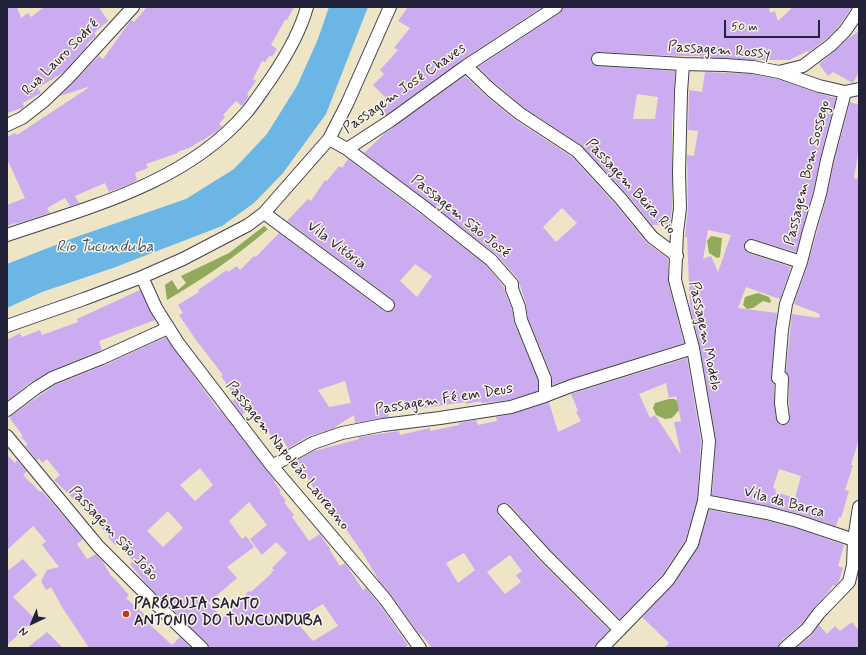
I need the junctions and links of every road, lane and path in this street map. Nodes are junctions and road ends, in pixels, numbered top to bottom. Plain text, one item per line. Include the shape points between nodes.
1 (133, 7) edge
2 (307, 7) edge
3 (390, 7) edge
4 (556, 7) edge
5 (859, 9) edge
6 (598, 59) dead end
7 (683, 64) junction
8 (466, 66) junction
9 (779, 72) junction
10 (859, 89) edge
11 (845, 92) junction
12 (7, 125) edge
13 (329, 139) junction
14 (347, 150) junction
15 (264, 213) junction
16 (7, 235) edge
17 (751, 246) dead end
18 (677, 256) junction
19 (801, 262) junction
20 (142, 276) junction
21 (388, 305) dead end
22 (7, 326) edge
23 (168, 328) junction
24 (693, 348) junction
25 (546, 396) junction
26 (7, 410) edge
27 (783, 418) dead end
28 (7, 436) edge
29 (272, 466) junction
30 (704, 501) junction
31 (859, 507) edge
32 (504, 510) dead end
33 (854, 540) junction
34 (854, 585) edge
35 (620, 630) junction
36 (202, 648) edge
37 (420, 648) edge
38 (602, 648) edge
39 (785, 648) edge

1 - 12 street, Rua Lauro Sodré via 59,87 22,118
2 - 16 street via 284,58 245,114 198,155 138,189 96,206
3 - 13 street
4 - 8 street, Passagem José Chaves
5 - 9 street via 845,31 831,45 803,66
6 - 7 street, Passagem Rossy
7 - 9 street, Passagem Rossy via 753,67
7 - 18 street, Passagem Modelo via 680,92 680,208
8 - 14 street, Passagem José Chaves
8 - 18 street, Passagem Beira Rio via 518,113 577,152 652,237
9 - 11 street, Passagem Rossy
10 - 11 street, Passagem Rossy
11 - 19 street, Passagem Bom Sossego
13 - 14 street, Passagem José Chaves
13 - 15 street, Passagem José Chaves
14 - 25 street, Passagem São José via 491,260 512,284 521,320 545,379
15 - 20 street, Passagem José Chaves via 248,225 183,259
15 - 21 street, Vila Vitória
17 - 19 street, Passagem Bom Sossego
18 - 24 street, Passagem Modelo via 675,280
19 - 27 street, Passagem Bom Sossego via 786,304 782,330 778,378 782,378 780,403
20 - 22 street, Passagem José Chaves
20 - 23 street, Passagem Napoleão Laureano
23 - 26 street via 52,378
23 - 29 street, Passagem Napoleão Laureano
24 - 25 street, Passagem Fé em Deus
24 - 30 street, Passagem Modelo via 709,440
25 - 29 street, Passagem Fé em Deus via 511,407 342,433
28 - 36 street, Passagem São João via 98,546
29 - 37 street, Passagem Napoleão Laureano via 385,599
30 - 33 street, Vila da Barca via 775,515
30 - 35 street, Passagem Modelo via 693,541 668,580
31 - 33 street
32 - 35 street
33 - 34 street
34 - 39 street via 837,595 807,629
35 - 38 street, Passagem Modelo

